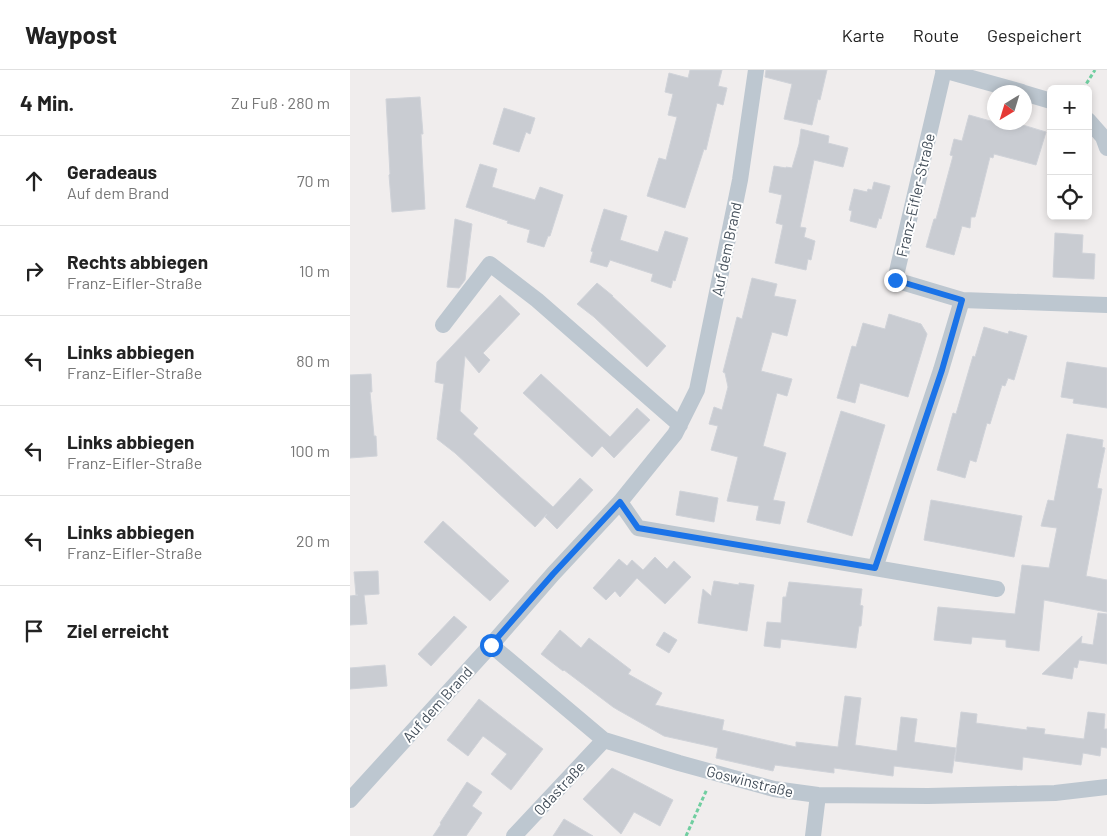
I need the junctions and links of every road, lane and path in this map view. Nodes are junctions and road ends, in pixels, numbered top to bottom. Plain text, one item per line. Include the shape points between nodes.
1 (756, 70) edge
2 (944, 70) edge
3 (1095, 70) edge
4 (996, 85) edge
5 (1086, 85) edge
6 (1032, 96) edge
7 (1047, 100) edge
8 (1092, 124) edge
9 (1107, 148) edge
10 (962, 300) junction
11 (1107, 304) edge
12 (443, 325) dead end
13 (680, 425) junction
14 (620, 502) junction
15 (875, 568) junction
16 (997, 589) dead end
17 (491, 645) junction
18 (604, 740) junction
19 (715, 773) junction
20 (1107, 787) edge
21 (818, 795) junction
22 (350, 800) edge
23 (514, 836) edge
24 (686, 836) edge
25 (813, 836) edge

1 - 13 street, Auf dem Brand via 740,180 697,390
2 - 4 street
2 - 10 street, Franz-Eifler-Straße via 895,280
3 - 5 path
6 - 7 street
8 - 9 street via 1104,136
10 - 11 street, Franz-Eifler-Straße
10 - 15 street via 942,370
12 - 13 street via 490,264 537,300
13 - 14 street, Auf dem Brand
14 - 15 street via 638,528
14 - 17 street, Auf dem Brand
15 - 16 street
17 - 18 street, Goswinstraße
17 - 22 street, Auf dem Brand
18 - 19 street, Goswinstraße
18 - 23 street, Odastraße
19 - 21 street, Goswinstraße via 774,789
19 - 24 path
20 - 21 street, Goswinstraße via 1055,793
21 - 25 street

